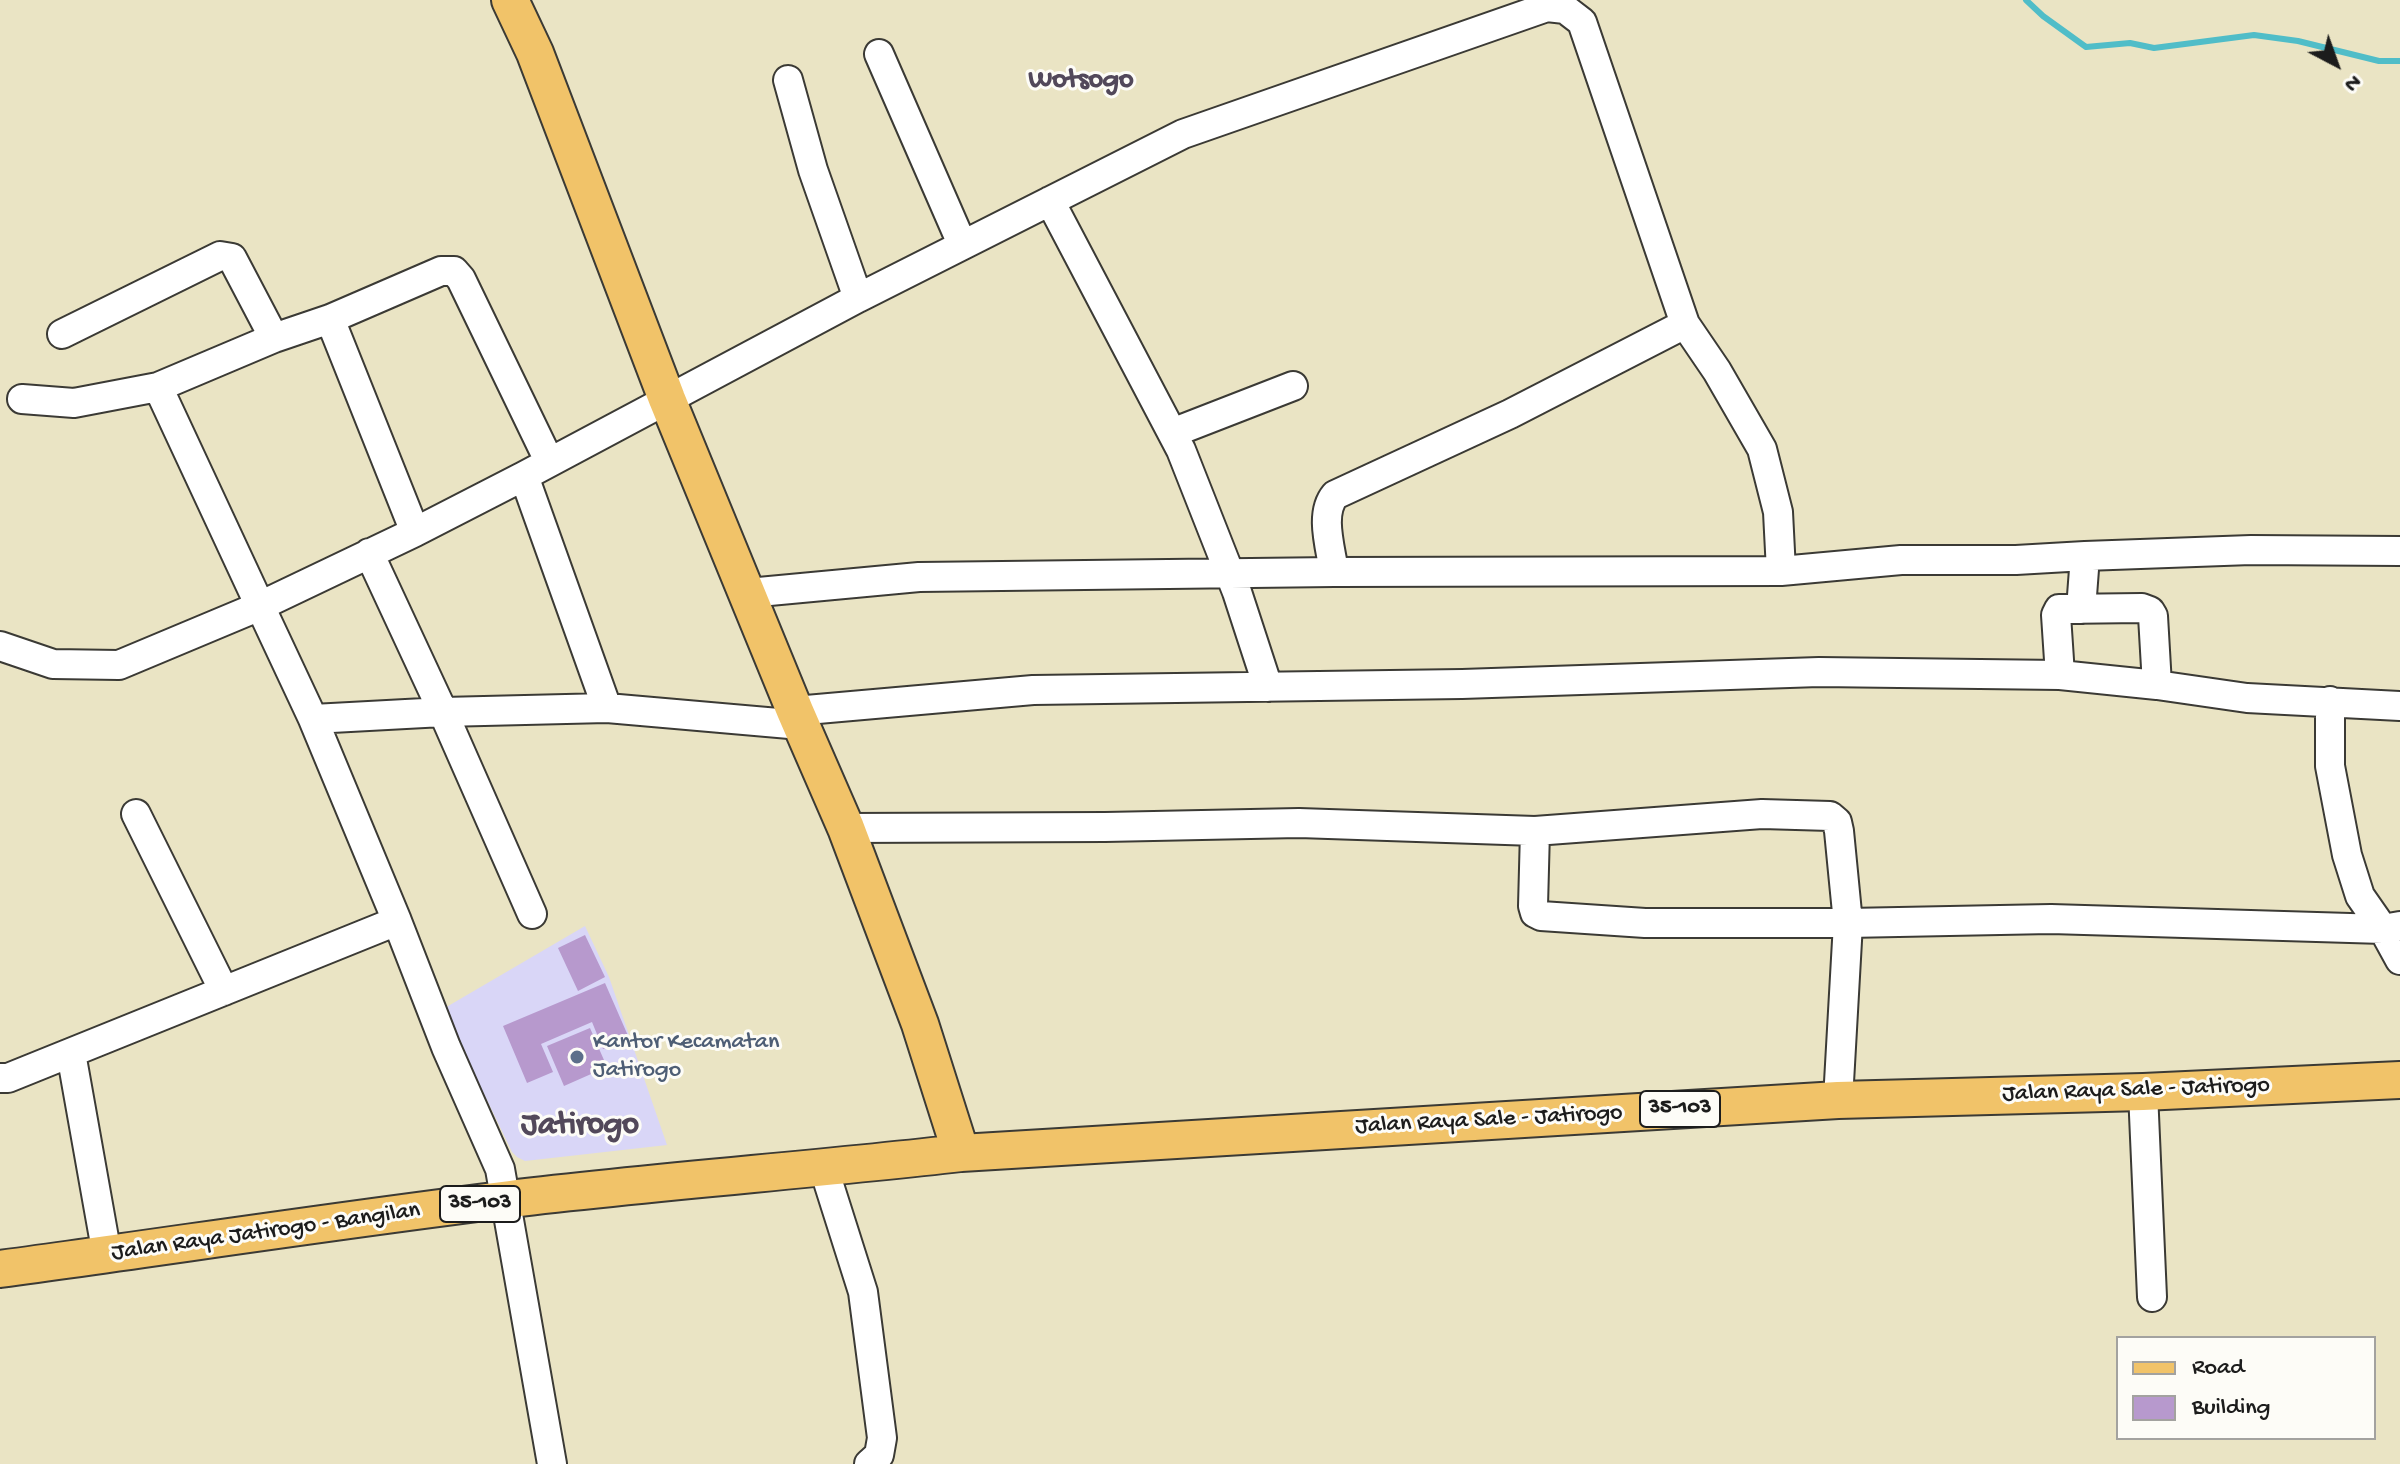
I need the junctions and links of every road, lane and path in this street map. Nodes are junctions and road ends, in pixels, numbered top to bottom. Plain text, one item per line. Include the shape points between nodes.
1 (510, 0) edge
2 (879, 54) dead end
3 (788, 80) dead end
4 (1050, 201) junction
5 (962, 244) junction
6 (858, 298) junction
7 (330, 319) junction
8 (1685, 324) junction
9 (62, 334) dead end
10 (274, 338) junction
11 (1293, 386) dead end
12 (158, 387) junction
13 (22, 399) dead end
14 (667, 399) junction
15 (1172, 433) junction
16 (549, 461) junction
17 (524, 476) junction
18 (415, 532) junction
19 (2400, 551) edge
20 (369, 553) junction
21 (2085, 556) junction
22 (1781, 571) junction
23 (1334, 572) junction
24 (1229, 573) junction
25 (748, 593) junction
26 (260, 606) junction
27 (2081, 609) junction
28 (0, 646) edge
29 (2060, 675) junction
30 (2157, 685) junction
31 (1268, 687) junction
32 (2330, 701) junction
33 (2400, 706) edge
34 (607, 708) junction
35 (443, 712) junction
36 (798, 718) junction
37 (313, 719) junction
38 (136, 814) dead end
39 (846, 828) junction
40 (1535, 831) junction
41 (532, 914) dead end
42 (397, 921) junction
43 (1848, 923) junction
44 (2391, 927) edge
45 (2400, 960) edge
46 (224, 991) junction
47 (71, 1053) junction
48 (0, 1078) edge
49 (2400, 1080) edge
50 (2143, 1092) junction
51 (1838, 1100) junction
52 (961, 1153) junction
53 (824, 1169) junction
54 (505, 1199) junction
55 (107, 1255) junction
56 (0, 1269) edge
57 (2152, 1297) dead end
58 (552, 1464) edge
59 (869, 1464) edge

1 - 14 main road
2 - 5 street
3 - 6 street
4 - 5 street
4 - 8 street via 1183,134 1547,7 1565,9 1582,22
4 - 15 street
5 - 6 street
6 - 14 street
7 - 10 street
7 - 16 street via 441,271 454,271
7 - 18 street
8 - 22 street via 1762,449 1778,512
8 - 23 street via 1499,420 1335,495 1327,516
9 - 10 street via 220,256 232,258
10 - 12 street
11 - 15 street
12 - 13 street via 74,403
12 - 26 street
14 - 16 street
14 - 25 main road
15 - 24 street
16 - 17 street
17 - 18 street
17 - 34 street
18 - 20 street
19 - 21 street
20 - 26 street
20 - 35 street
21 - 22 street via 1901,560
21 - 27 street
22 - 23 street
23 - 24 street
24 - 25 street via 919,577
24 - 31 street
25 - 36 main road
26 - 28 street via 119,665 53,664
26 - 37 street
27 - 29 street via 2059,609 2056,615
27 - 30 street via 2150,611
29 - 30 street
29 - 31 street via 1819,672
30 - 32 street via 2247,698
31 - 36 street via 1033,690
32 - 33 street
32 - 44 street via 2330,766 2347,855 2360,896
34 - 35 street
34 - 36 street
35 - 37 street
35 - 41 street
36 - 39 main road
37 - 42 street
38 - 46 street
39 - 40 street via 1299,823
39 - 52 main road via 920,1024
40 - 43 street via 1533,906 1541,916 1645,923
40 - 43 street via 1762,814 1830,816 1839,831
42 - 46 street
42 - 54 street via 500,1169
43 - 44 street via 2051,919
43 - 51 street
44 - 45 street
46 - 47 street
47 - 48 street
47 - 55 street
49 - 50 main road, Jalan Raya Sale - Jatirogo / 35-103
50 - 51 main road, Jalan Raya Sale - Jatirogo / 35-103
50 - 57 street
51 - 52 main road, Jalan Raya Sale - Jatirogo / 35-103
52 - 53 main road, Jalan Raya Jatirogo - Bangilan / 35-103
53 - 54 main road, Jalan Raya Jatirogo - Bangilan / 35-103
53 - 59 street via 863,1292 882,1438 879,1455
54 - 55 main road, Jalan Raya Jatirogo - Bangilan / 35-103
54 - 58 street
55 - 56 main road, Jalan Raya Jatirogo - Bangilan / 35-103

